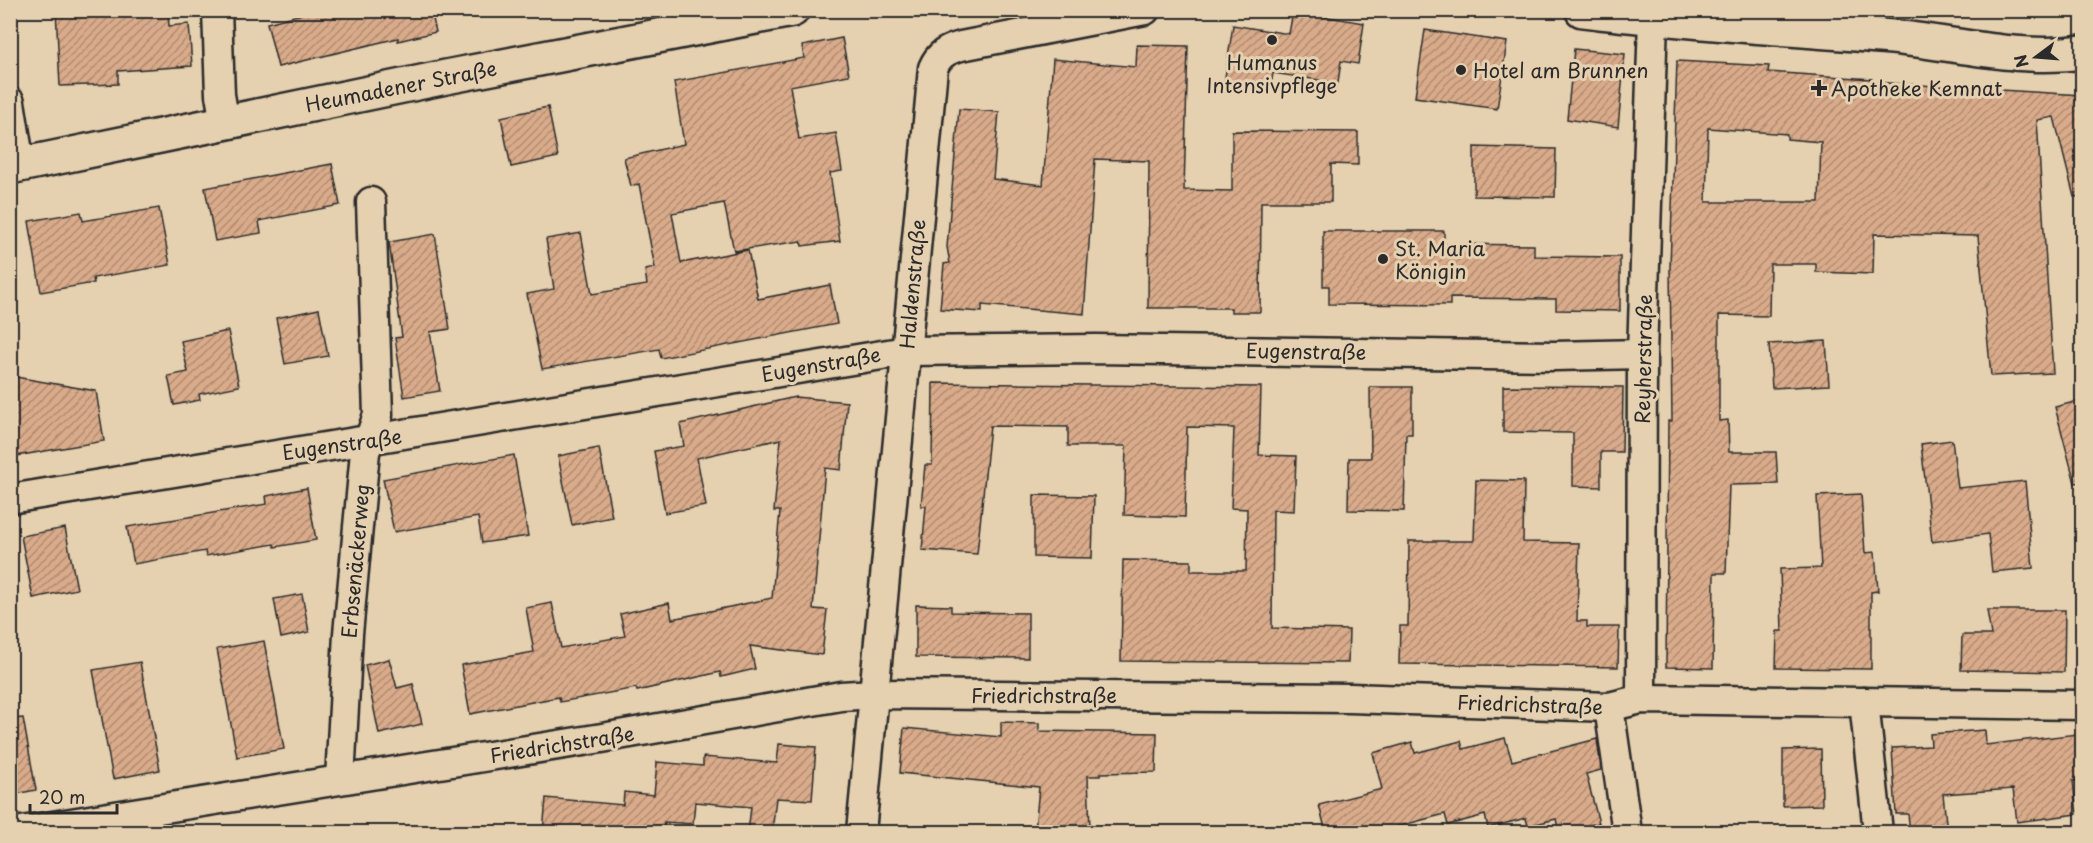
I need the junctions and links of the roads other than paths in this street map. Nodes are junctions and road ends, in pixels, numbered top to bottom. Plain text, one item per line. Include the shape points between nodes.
1 (217, 10) edge
2 (792, 10) edge
3 (1145, 10) edge
4 (1582, 10) edge
5 (1653, 19) junction
6 (2082, 52) edge
7 (10, 102) edge
8 (225, 123) junction
9 (15, 166) edge
10 (371, 201) dead end
11 (906, 351) junction
12 (1642, 354) junction
13 (369, 439) junction
14 (10, 499) edge
15 (874, 694) junction
16 (1641, 699) junction
17 (1864, 702) junction
18 (2082, 705) edge
19 (1609, 707) junction
20 (340, 780) junction
21 (15, 832) edge
22 (861, 832) edge
23 (1627, 832) edge
24 (1878, 832) edge

1 - 8 street
2 - 8 main road, Heumadener Straße
3 - 11 street, Haldenstraße via 961,46 938,58 931,83
4 - 5 main road
5 - 6 main road via 1892,38 2022,55
5 - 12 street, Reyherstraße
7 - 9 street
8 - 9 main road, Heumadener Straße
10 - 13 street, Erbsenäckerweg via 378,415
11 - 12 street, Eugenstraße
11 - 13 street, Eugenstraße
11 - 15 street, Haldenstraße
12 - 16 street, Reyherstraße
13 - 14 street, Eugenstraße
13 - 20 street, Erbsenäckerweg via 348,634
15 - 19 street, Friedrichstraße via 1338,698
15 - 20 street, Friedrichstraße via 841,696
15 - 22 street, Haldenstraße
16 - 17 street, Friedrichstraße
16 - 19 street, Friedrichstraße
17 - 18 street, Friedrichstraße
17 - 24 street
19 - 23 street
20 - 21 street, Friedrichstraße

